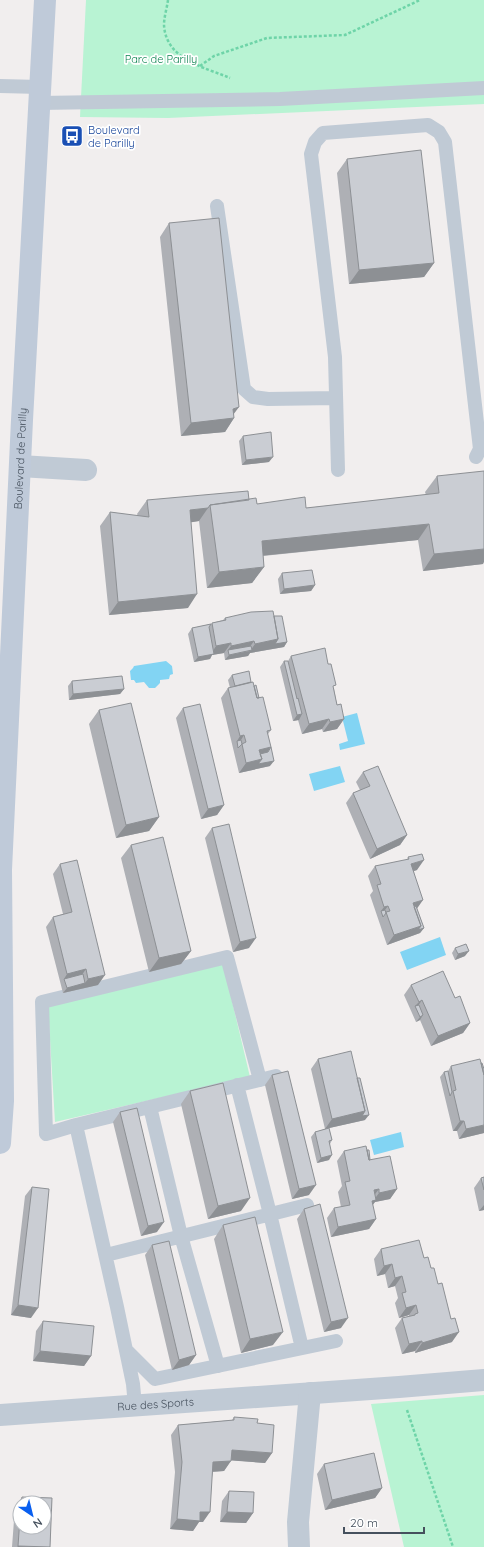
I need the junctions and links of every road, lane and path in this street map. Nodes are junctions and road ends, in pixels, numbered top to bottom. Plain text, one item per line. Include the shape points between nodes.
1 (45, 0) edge
2 (168, 0) edge
3 (420, 0) edge
4 (200, 66) junction
5 (236, 81) dead end
6 (0, 86) edge
7 (484, 88) edge
8 (40, 95) junction
9 (217, 206) dead end
10 (336, 398) junction
11 (476, 457) dead end
12 (20, 466) junction
13 (86, 470) dead end
14 (338, 470) dead end
15 (0, 873) edge
16 (276, 1076) edge
17 (260, 1080) junction
18 (237, 1085) junction
19 (150, 1107) junction
20 (76, 1125) junction
21 (0, 1143) edge
22 (307, 1205) dead end
23 (270, 1214) junction
24 (181, 1236) junction
25 (106, 1256) junction
26 (336, 1341) dead end
27 (302, 1348) junction
28 (126, 1351) junction
29 (218, 1366) junction
30 (484, 1380) edge
31 (399, 1387) junction
32 (310, 1394) junction
33 (135, 1406) junction
34 (0, 1415) edge
35 (299, 1547) edge
36 (453, 1547) edge

1 - 8 main road, Boulevard de Parilly
2 - 4 path via 164,24 168,44 186,60
3 - 4 path via 345,35 267,38 214,56
4 - 5 path
6 - 8 lane
7 - 8 lane via 280,100
8 - 12 main road, Boulevard de Parilly
9 - 10 lane via 244,389 253,397 268,400
10 - 11 lane via 335,357 311,154 315,142 322,133 428,125 439,132 445,142 480,449
10 - 14 lane
12 - 13 street
12 - 15 main road, Boulevard de Parilly
15 - 21 main road, Boulevard de Parilly via 3,1101
16 - 17 lane
17 - 18 lane
17 - 20 lane via 226,957 42,1002 46,1134
18 - 19 lane
18 - 23 lane
19 - 20 lane
19 - 24 lane
20 - 25 lane
22 - 23 lane
23 - 24 lane
23 - 27 lane
24 - 25 lane
24 - 29 lane
25 - 28 lane
26 - 27 lane
27 - 29 lane
28 - 29 lane via 155,1380
28 - 33 lane
30 - 31 street, Rue des Sports
31 - 32 street, Rue des Sports
31 - 36 path
32 - 33 street, Rue des Sports
32 - 35 street via 298,1522
33 - 34 street, Rue des Sports

